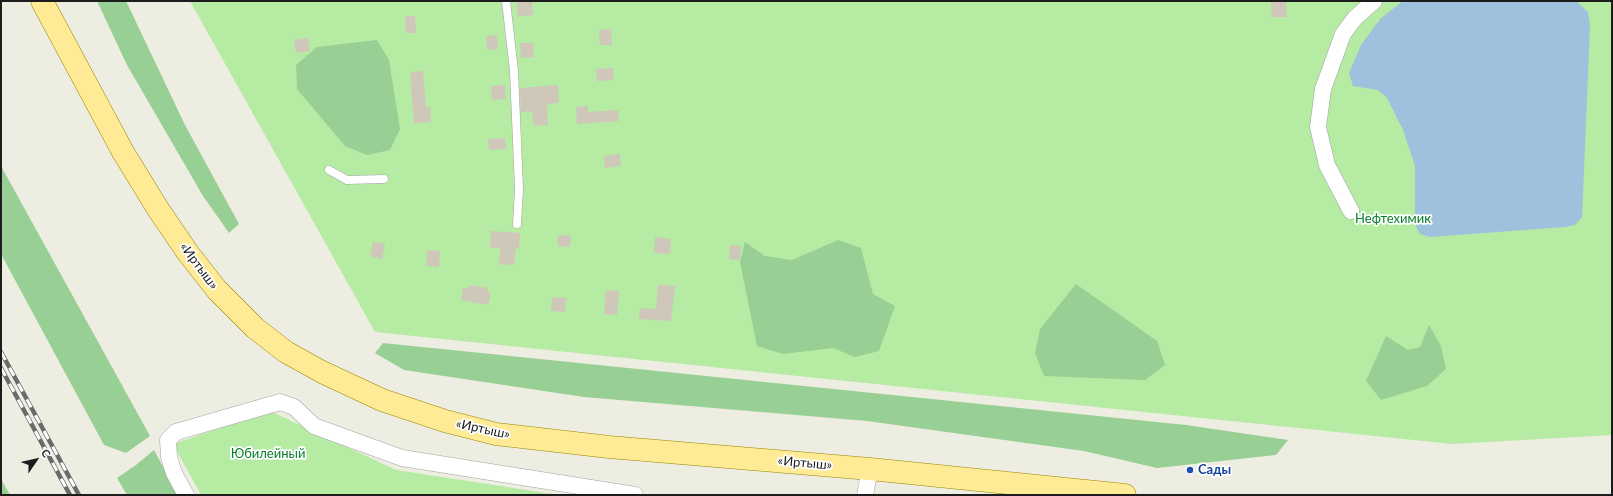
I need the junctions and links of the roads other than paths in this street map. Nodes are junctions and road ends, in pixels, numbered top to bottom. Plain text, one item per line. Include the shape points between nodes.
1 (42, 1) edge
2 (506, 1) edge
3 (1374, 1) edge
4 (329, 170) dead end
5 (384, 179) dead end
6 (1350, 211) dead end
7 (517, 224) dead end
8 (870, 468) junction
9 (186, 495) edge
10 (635, 495) edge
11 (865, 495) edge
12 (1124, 495) edge

1 - 8 main road, «Иртыш» via 123,152 188,253 217,290 249,323 286,352 382,400 445,421 496,434 609,447
2 - 7 lane via 514,71 519,189
3 - 6 street via 1355,18 1343,34 1323,90 1318,127 1327,165
4 - 5 lane via 347,180
8 - 11 street
8 - 12 main road, «Иртыш»
9 - 10 street via 169,457 168,440 176,432 280,402 294,407 314,426 402,458

